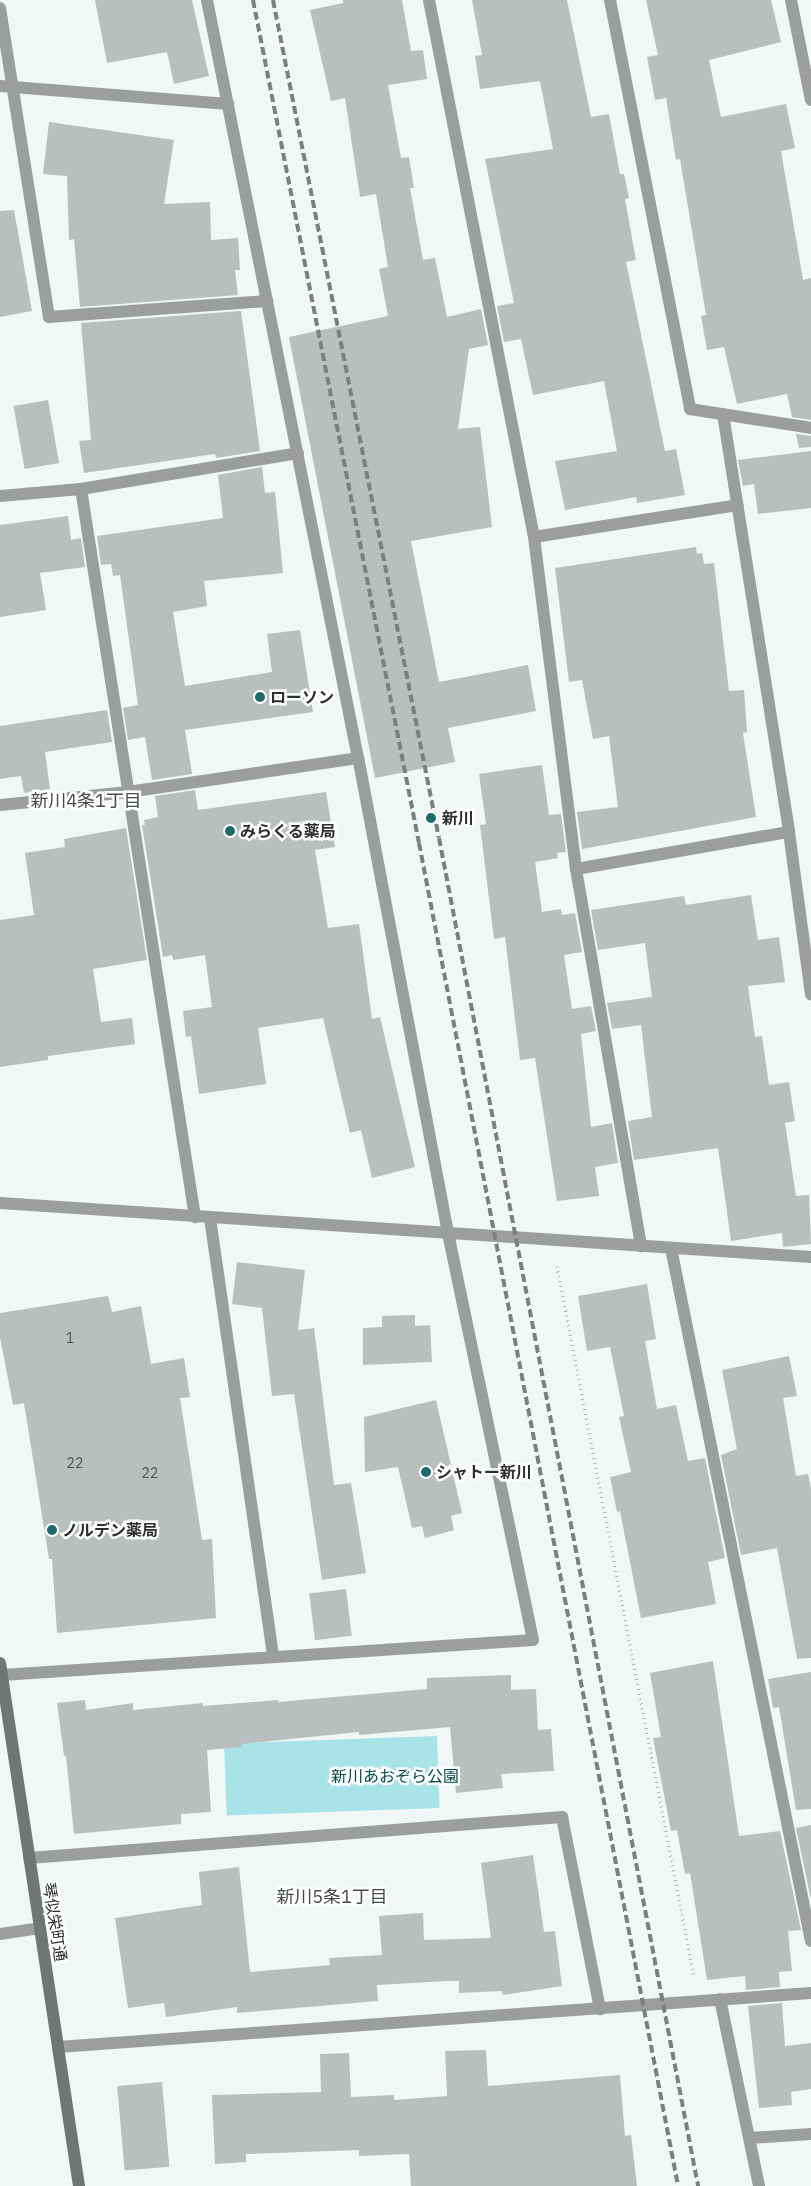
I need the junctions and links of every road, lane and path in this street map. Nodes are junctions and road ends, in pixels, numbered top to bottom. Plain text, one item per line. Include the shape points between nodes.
1 (207, 0) edge
2 (429, 0) edge
3 (610, 0) edge
4 (791, 0) edge
5 (0, 8) edge
6 (6, 86) edge
7 (811, 100) edge
8 (228, 104) junction
9 (267, 301) junction
10 (723, 414) junction
11 (811, 428) edge
12 (298, 453) junction
13 (81, 488) junction
14 (0, 496) edge
15 (738, 505) junction
16 (534, 537) junction
17 (358, 758) junction
18 (128, 792) junction
19 (0, 805) edge
20 (789, 832) junction
21 (576, 869) junction
22 (811, 996) edge
23 (0, 1203) edge
24 (195, 1217) junction
25 (210, 1218) junction
26 (448, 1233) junction
27 (641, 1246) junction
28 (671, 1248) junction
29 (811, 1257) edge
30 (557, 1266) dead end
31 (273, 1655) junction
32 (1, 1669) edge
33 (29, 1858) junction
34 (40, 1928) junction
35 (0, 1934) edge
36 (811, 1940) edge
37 (695, 1982) dead end
38 (811, 1992) edge
39 (720, 2000) junction
40 (600, 2009) junction
41 (58, 2047) junction
42 (811, 2134) edge
43 (750, 2138) junction
44 (79, 2186) edge
45 (759, 2186) edge

1 - 8 street
2 - 16 street
3 - 10 street via 690,409
4 - 7 street
5 - 6 street
6 - 8 street
6 - 9 street via 49,317
8 - 9 street
9 - 12 street
10 - 11 street
10 - 15 street
12 - 13 street
12 - 17 street
13 - 14 street
13 - 18 street
15 - 16 street
15 - 20 street
16 - 21 street
17 - 18 street
17 - 26 street
18 - 19 street
18 - 24 street
20 - 21 street
20 - 22 street
21 - 27 street
23 - 24 street
24 - 25 street
25 - 26 street
25 - 31 street
26 - 27 street
26 - 31 street via 533,1640
27 - 28 street
28 - 29 street
28 - 36 street
30 - 37 path
31 - 32 street
32 - 33 main road, 琴似栄町通
33 - 34 main road, 琴似栄町通
33 - 40 street via 562,1818
34 - 35 street
34 - 41 main road, 琴似栄町通
38 - 39 street
39 - 40 street
39 - 43 street
40 - 41 street
41 - 44 main road, 琴似栄町通
42 - 43 street
43 - 45 street

